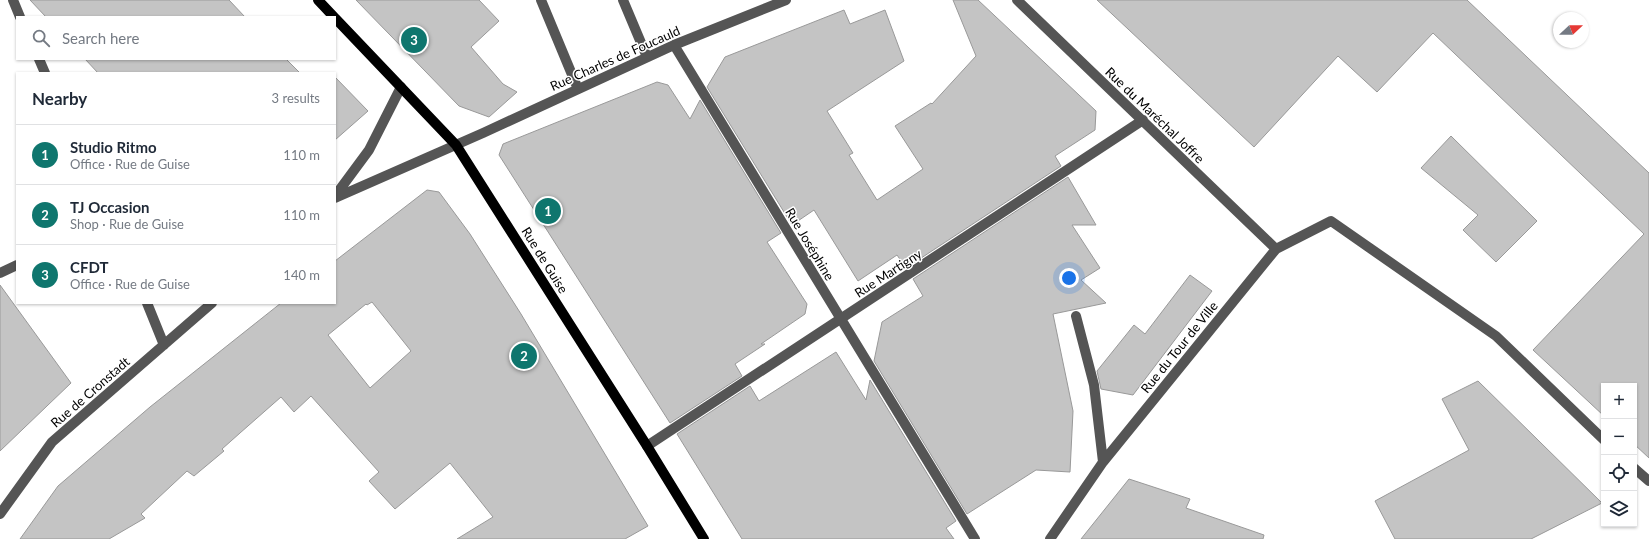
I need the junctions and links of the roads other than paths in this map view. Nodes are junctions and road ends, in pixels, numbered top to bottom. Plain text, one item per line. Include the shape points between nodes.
1 (13, 0) edge
2 (318, 0) edge
3 (541, 0) edge
4 (623, 0) edge
5 (786, 0) edge
6 (1017, 0) edge
7 (20, 16) edge
8 (332, 16) edge
9 (336, 20) edge
10 (674, 45) junction
11 (647, 58) junction
12 (39, 60) edge
13 (45, 72) edge
14 (401, 87) junction
15 (578, 89) junction
16 (1142, 120) junction
17 (456, 145) junction
18 (336, 196) edge
19 (336, 197) edge
20 (1276, 249) junction
21 (16, 265) edge
22 (0, 273) edge
23 (147, 304) edge
24 (211, 304) edge
25 (1076, 316) dead end
26 (841, 319) junction
27 (164, 345) junction
28 (1601, 437) edge
29 (647, 446) junction
30 (1103, 462) junction
31 (1637, 471) edge
32 (1649, 481) edge
33 (0, 514) edge
34 (704, 539) edge
35 (975, 539) edge
36 (1050, 539) edge

1 - 7 street
2 - 8 main road, Rue de Guise
3 - 15 street
4 - 11 street
5 - 10 street, Rue Charles de Foucauld
6 - 16 street, Rue du Maréchal Joffre
9 - 14 main road, Rue de Guise
10 - 11 street, Rue Charles de Foucauld
10 - 26 street, Rue Joséphine
11 - 15 street, Rue Charles de Foucauld
12 - 13 street
14 - 17 main road, Rue de Guise
14 - 18 street via 370,150
15 - 17 street, Rue Charles de Foucauld
16 - 20 street, Rue du Maréchal Joffre
16 - 26 street, Rue Martigny
17 - 19 street
17 - 29 main road, Rue de Guise
20 - 28 street via 1330,221 1496,336
20 - 30 street, Rue du Tour de Ville
21 - 22 street
23 - 27 street
24 - 27 street, Rue de Cronstadt
25 - 30 street via 1094,385
26 - 29 street, Rue Martigny
26 - 35 street, Rue Joséphine
27 - 33 street, Rue de Cronstadt via 52,442
29 - 34 main road, Rue de Guise
30 - 36 street, Rue du Tour de Ville
31 - 32 street

